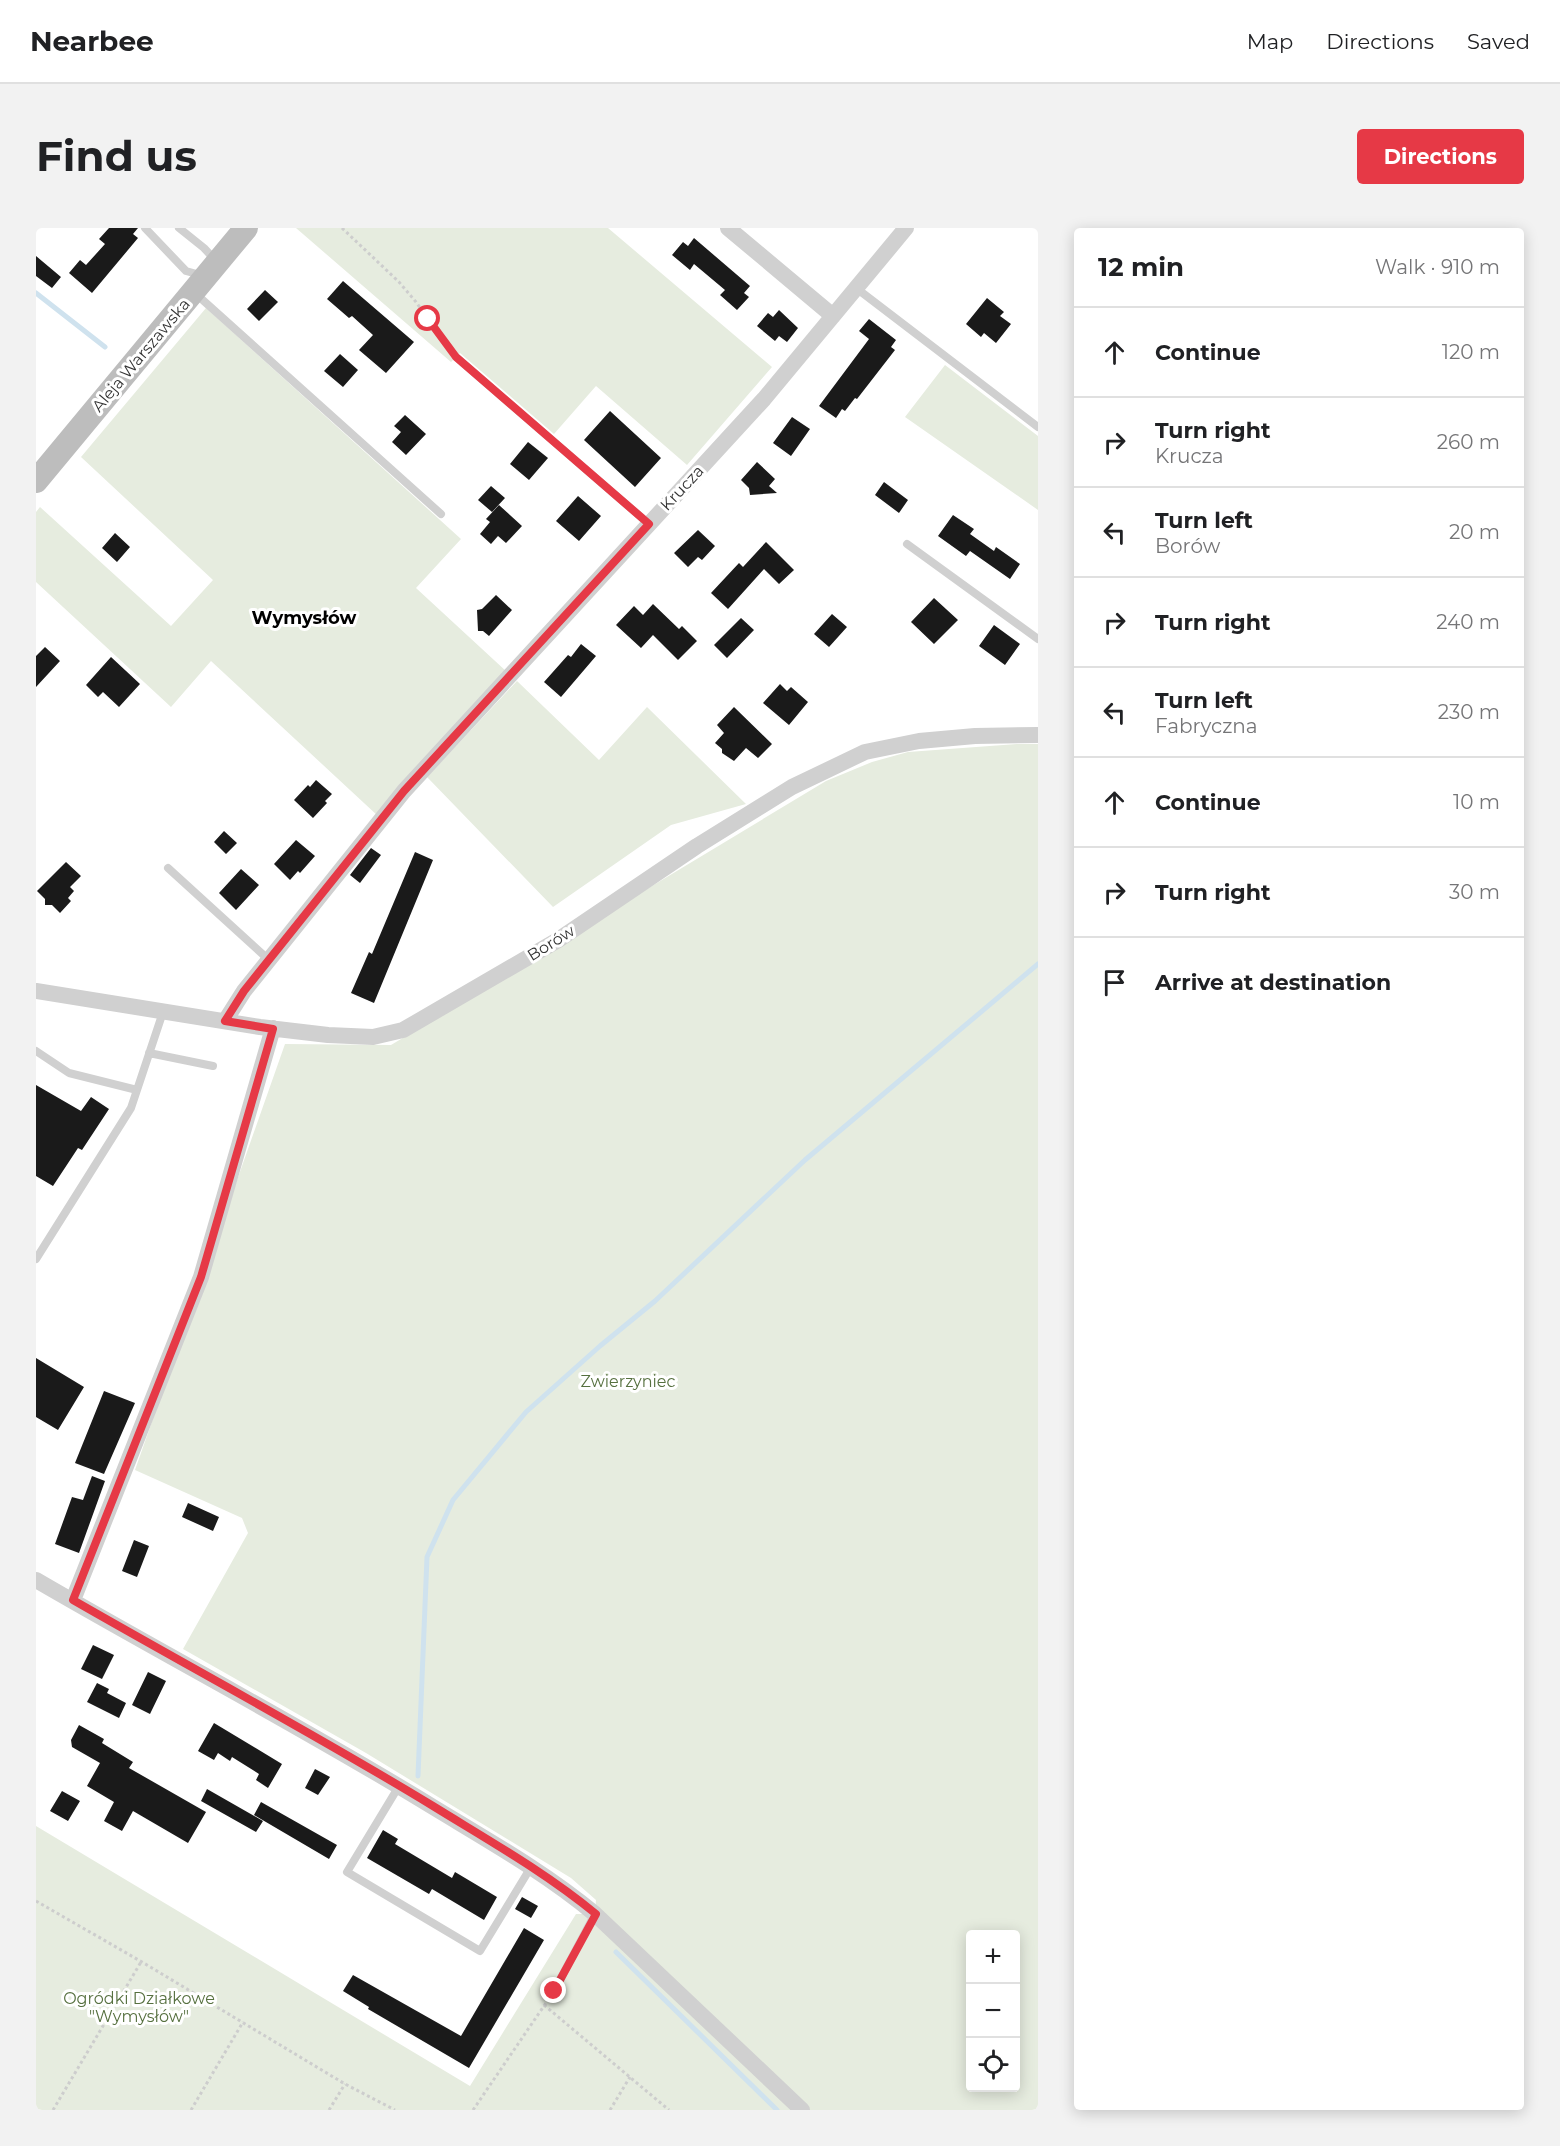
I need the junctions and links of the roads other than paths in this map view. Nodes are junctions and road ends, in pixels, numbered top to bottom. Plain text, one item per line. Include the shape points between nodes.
1 (145, 228) edge
2 (180, 228) edge
3 (246, 228) edge
4 (728, 228) edge
5 (906, 228) edge
6 (206, 277) junction
7 (856, 288) junction
8 (833, 316) junction
9 (456, 357) road end
10 (1038, 427) edge
11 (36, 481) edge
12 (441, 514) dead end
13 (649, 524) junction
14 (907, 544) dead end
15 (1038, 639) edge
16 (1038, 735) edge
17 (168, 868) dead end
18 (269, 960) junction
19 (36, 992) edge
20 (163, 1012) junction
21 (225, 1021) junction
22 (273, 1029) junction
23 (36, 1051) edge
24 (149, 1053) junction
25 (213, 1066) dead end
26 (137, 1090) junction
27 (36, 1259) edge
28 (36, 1580) edge
29 (73, 1600) junction
30 (399, 1786) junction
31 (531, 1867) junction
32 (596, 1914) junction
33 (554, 1991) road end
34 (802, 2110) edge

1 - 6 lane via 186,271
2 - 6 lane via 204,248
3 - 6 street, Aleja Warszawska
4 - 8 street
5 - 7 street, Krucza
6 - 11 street, Aleja Warszawska
6 - 12 lane
7 - 8 street, Krucza
7 - 10 lane
8 - 13 street, Krucza via 764,399
9 - 13 lane
13 - 18 street, Krucza via 404,791
14 - 15 lane
16 - 22 street, Borów via 919,741 865,752 792,788 558,939 403,1030 373,1037
17 - 18 lane
18 - 21 street, Krucza
19 - 20 street, Borów
20 - 21 street, Borów
20 - 24 lane
21 - 22 street, Borów
22 - 29 street via 201,1277
23 - 26 lane via 69,1073
24 - 25 lane
24 - 26 lane
26 - 27 lane via 131,1108
28 - 29 street
29 - 30 street
30 - 31 street
30 - 31 lane via 347,1872 480,1951
31 - 32 street
32 - 33 lane
32 - 34 street

